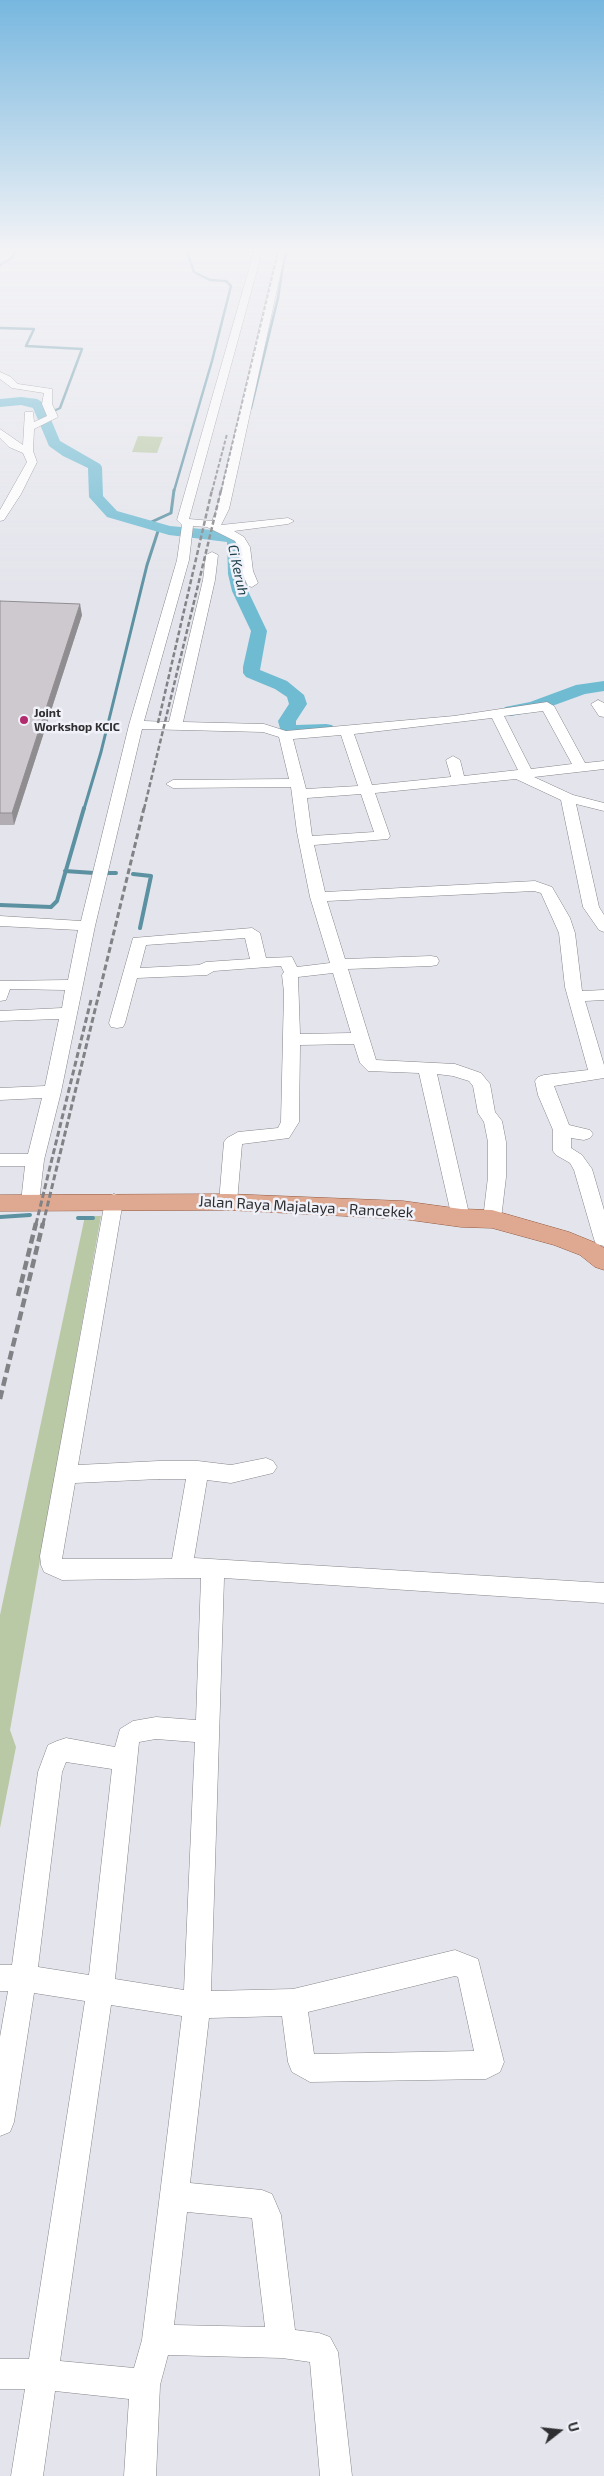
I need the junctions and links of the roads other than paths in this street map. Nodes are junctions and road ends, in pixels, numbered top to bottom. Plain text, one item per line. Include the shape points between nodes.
1 (227, 364) edge
2 (256, 364) edge
3 (0, 375) edge
4 (30, 414) dead end
5 (41, 423) junction
6 (0, 432) edge
7 (28, 451) junction
8 (6, 495) dead end
9 (0, 507) edge
10 (0, 518) edge
11 (288, 521) dead end
12 (219, 528) junction
13 (188, 530) junction
14 (212, 555) dead end
15 (252, 583) dead end
16 (497, 715) junction
17 (136, 725) junction
18 (175, 726) junction
19 (346, 731) junction
20 (285, 735) junction
21 (453, 760) dead end
22 (604, 765) edge
23 (580, 767) junction
24 (521, 772) junction
25 (459, 781) junction
26 (173, 784) dead end
27 (299, 788) junction
28 (365, 789) junction
29 (568, 798) junction
30 (604, 807) edge
31 (306, 841) junction
32 (318, 897) junction
33 (0, 921) edge
34 (88, 926) junction
35 (604, 927) edge
36 (432, 961) dead end
37 (259, 963) junction
38 (338, 966) junction
39 (130, 973) junction
40 (292, 973) junction
41 (74, 985) junction
42 (604, 995) edge
43 (0, 996) edge
44 (576, 996) junction
45 (68, 1012) junction
46 (0, 1016) edge
47 (117, 1023) dead end
48 (360, 1038) junction
49 (290, 1040) junction
50 (427, 1067) junction
51 (52, 1092) junction
52 (0, 1094) edge
53 (562, 1130) junction
54 (584, 1134) dead end
55 (0, 1160) edge
56 (35, 1160) junction
57 (114, 1201) junction
58 (0, 1202) edge
59 (30, 1202) junction
60 (228, 1202) junction
61 (461, 1218) junction
62 (492, 1219) junction
63 (600, 1246) edge
64 (266, 1468) dead end
65 (198, 1470) junction
66 (66, 1476) junction
67 (212, 1568) junction
68 (181, 1569) junction
69 (604, 1593) edge
70 (207, 1732) junction
71 (125, 1760) junction
72 (11, 1978) edge
73 (100, 1991) junction
74 (293, 2002) junction
75 (197, 2005) junction
76 (0, 2122) edge
77 (173, 2196) junction
78 (157, 2340) junction
79 (282, 2343) junction
80 (0, 2374) edge
81 (41, 2374) junction
82 (145, 2386) junction
83 (27, 2476) edge
84 (140, 2476) edge
85 (336, 2476) edge

1 - 13 street via 184,520
2 - 12 street
3 - 5 street via 16,386 49,391 47,404 53,416
4 - 5 street
5 - 7 street
6 - 7 street via 13,445
7 - 10 street via 32,462
8 - 9 street
11 - 12 street
12 - 13 street via 196,522
12 - 15 street via 240,539
13 - 17 street via 183,560
14 - 18 street
16 - 19 street
16 - 23 street via 547,706
16 - 24 street
17 - 18 street
17 - 34 street
18 - 20 street via 264,728
19 - 20 street
19 - 28 street
20 - 27 street
21 - 25 street
22 - 23 street
23 - 24 street
24 - 25 street
24 - 29 street
25 - 28 street
26 - 27 street
27 - 28 street
27 - 31 street
28 - 31 street via 383,836
29 - 30 street
29 - 35 street via 591,907
31 - 32 street
32 - 38 street
32 - 44 street via 541,887 551,896 567,932
33 - 34 street
34 - 41 street
36 - 38 street
37 - 39 street via 206,966 207,970
37 - 39 street via 252,933 233,934 139,942
37 - 40 street via 286,960
38 - 40 street
38 - 48 street
39 - 47 street
40 - 49 street
41 - 43 street via 7,984
41 - 45 street
42 - 44 street
44 - 53 street via 598,1074 544,1081
45 - 46 street
45 - 51 street
48 - 49 street
48 - 50 street via 368,1063 374,1067
49 - 60 street via 290,1122 283,1134 238,1138 233,1142
50 - 61 street
50 - 62 street via 468,1073 480,1084 497,1142
51 - 52 street
51 - 56 street
53 - 54 street
53 - 63 street via 562,1151 583,1169
55 - 56 street
56 - 59 street
57 - 59 main road, Jalan Raya Majalaya - Rancekek
57 - 60 main road, Jalan Raya Majalaya - Rancekek
57 - 66 street
58 - 59 main road, Jalan Raya Majalaya - Rancekek
60 - 61 main road, Jalan Raya Majalaya - Rancekek via 403,1210
61 - 62 main road, Jalan Raya Majalaya - Rancekek
62 - 63 main road, Jalan Raya Majalaya - Rancekek
64 - 65 street via 231,1474
65 - 66 street
65 - 68 street
66 - 68 street via 50,1556 52,1564 62,1570
67 - 68 street
67 - 69 street
67 - 70 street
70 - 71 street via 156,1728 134,1732 128,1737
70 - 75 street
71 - 72 street via 66,1750 57,1753 50,1772
71 - 73 street
72 - 73 street
72 - 76 street
73 - 75 street
73 - 81 street
74 - 74 street via 455,1963 463,1965 468,1968 490,2062 310,2068 302,2062
74 - 75 street
75 - 77 street
77 - 78 street
77 - 79 street via 262,2204
78 - 79 street
78 - 82 street
79 - 85 street via 319,2348 323,2352
80 - 81 street
81 - 82 street
81 - 83 street
82 - 84 street

